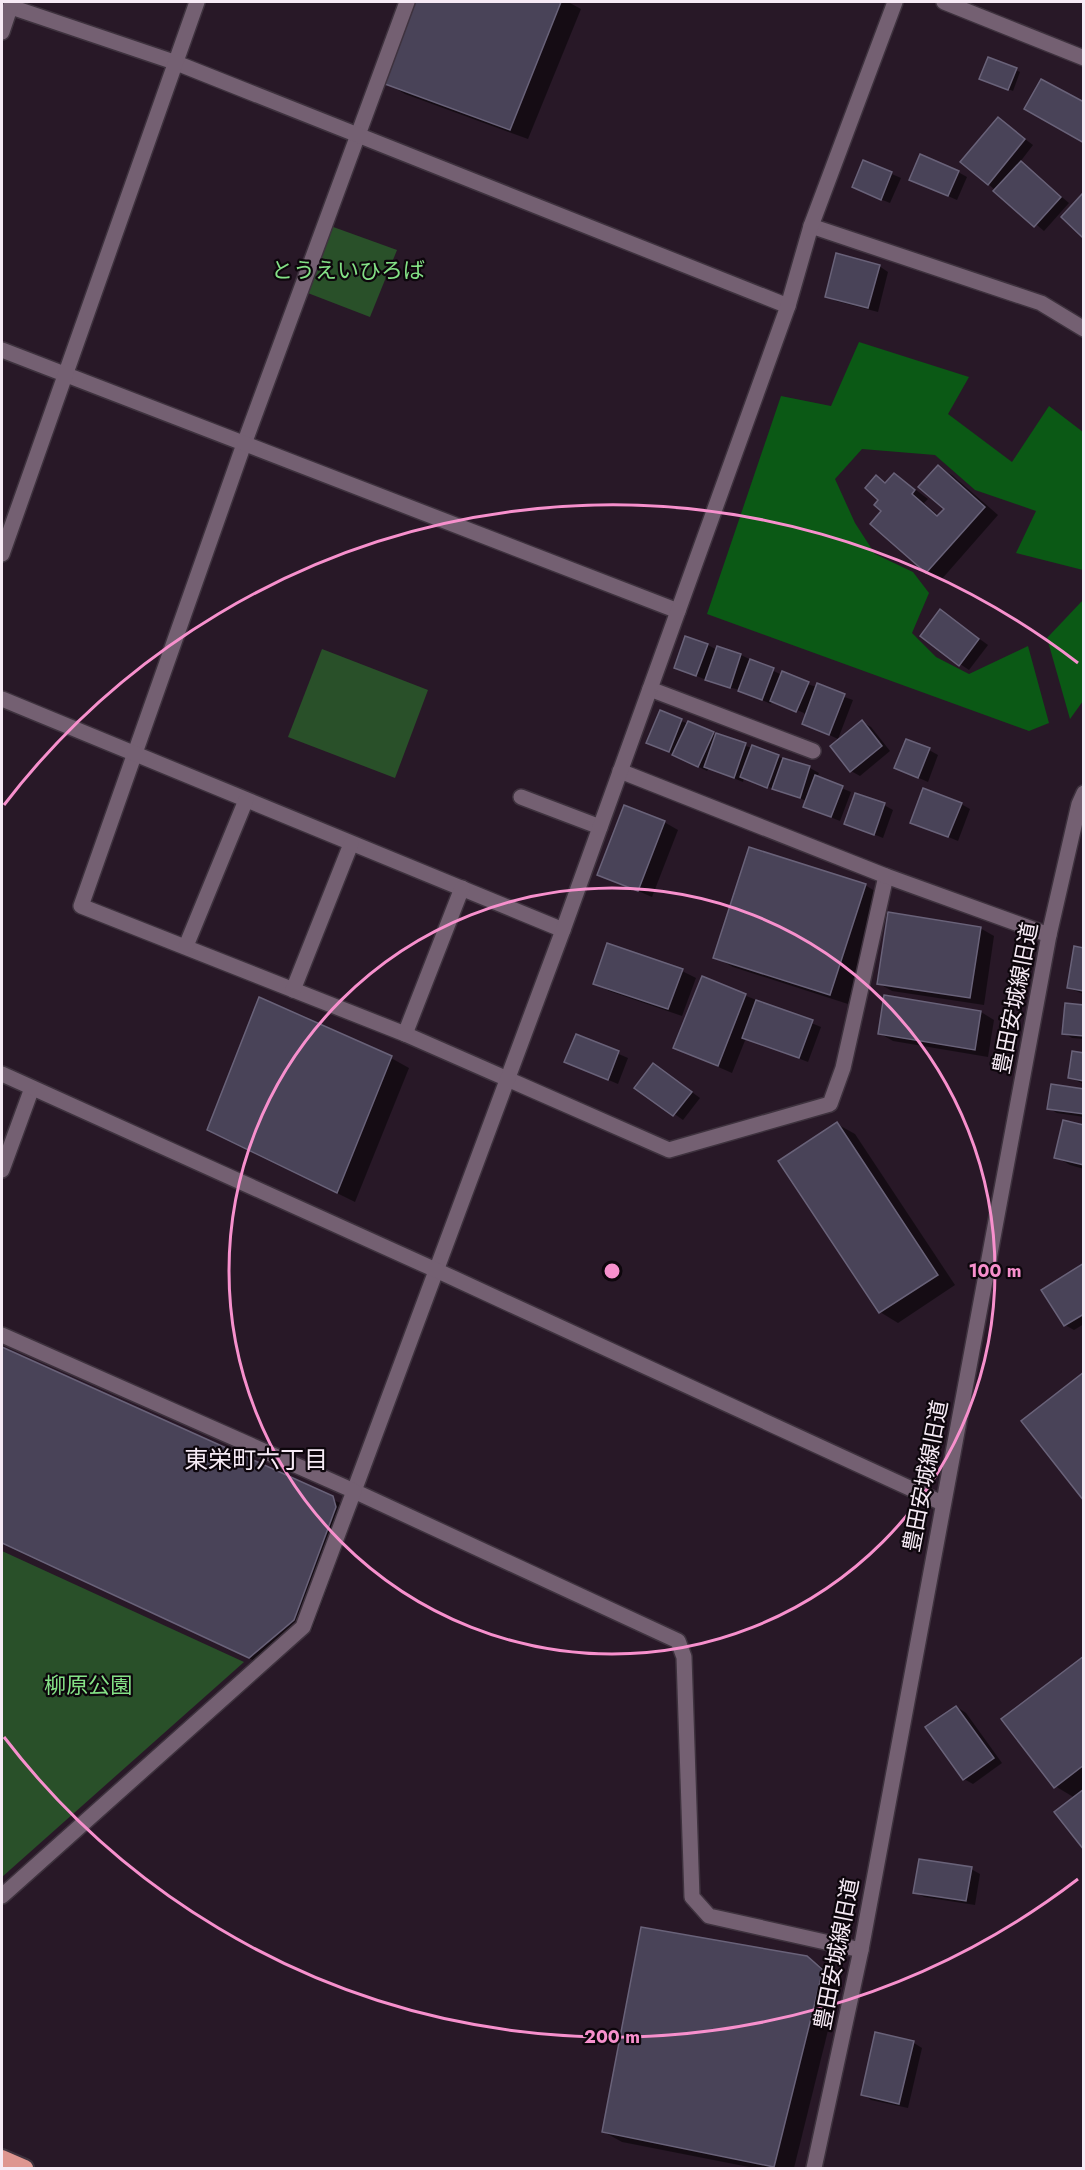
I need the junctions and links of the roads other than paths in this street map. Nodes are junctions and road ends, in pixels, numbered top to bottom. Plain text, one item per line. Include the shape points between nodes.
1 (197, 2) edge
2 (407, 2) edge
3 (895, 2) edge
4 (944, 2) edge
5 (11, 4) edge
6 (2, 32) edge
7 (1083, 58) edge
8 (174, 62) junction
9 (358, 134) junction
10 (811, 226) junction
11 (788, 306) junction
12 (1083, 329) edge
13 (2, 350) edge
14 (65, 376) junction
15 (244, 444) junction
16 (2, 554) edge
17 (678, 611) junction
18 (650, 689) junction
19 (2, 699) edge
20 (813, 751) dead end
21 (133, 754) junction
22 (620, 771) junction
23 (521, 797) dead end
24 (246, 800) junction
25 (1082, 802) edge
26 (600, 826) junction
27 (351, 844) junction
28 (886, 876) junction
29 (462, 888) junction
30 (563, 930) junction
31 (1049, 935) junction
32 (186, 946) junction
33 (293, 990) junction
34 (405, 1034) junction
35 (2, 1074) edge
36 (507, 1079) junction
37 (32, 1088) junction
38 (2, 1170) edge
39 (438, 1270) junction
40 (2, 1335) edge
41 (354, 1491) junction
42 (942, 1503) junction
43 (2, 1896) edge
44 (861, 1950) junction
45 (2, 2158) edge
46 (25, 2169) edge
47 (814, 2169) edge

1 - 8 street
2 - 9 street
3 - 10 street
4 - 7 street
5 - 6 street
5 - 8 street
8 - 9 street
8 - 14 street
9 - 11 street
9 - 15 street
10 - 11 street
10 - 12 street via 1041,303
11 - 17 street
13 - 14 street
14 - 15 street
14 - 16 street
15 - 17 street
15 - 21 street
17 - 18 street
18 - 20 street
18 - 22 street
19 - 21 street
21 - 24 street
21 - 32 street via 81,906
22 - 26 street
22 - 28 street
23 - 26 street
24 - 27 street
24 - 32 street
25 - 31 street, 豊田安城線旧道
26 - 30 street
27 - 29 street
27 - 33 street
28 - 31 street
28 - 36 street via 843,1068 830,1104 669,1150
29 - 30 street
29 - 34 street
30 - 36 street
31 - 42 street, 豊田安城線旧道
32 - 33 street
33 - 34 street
34 - 36 street
35 - 37 street
36 - 39 street
37 - 38 street
37 - 39 street
39 - 41 street
39 - 42 street
40 - 41 street
41 - 43 street via 303,1627
41 - 44 street via 678,1641 684,1657 692,1897 709,1916
42 - 44 street, 豊田安城線旧道
44 - 47 street, 豊田安城線旧道
45 - 46 highway

